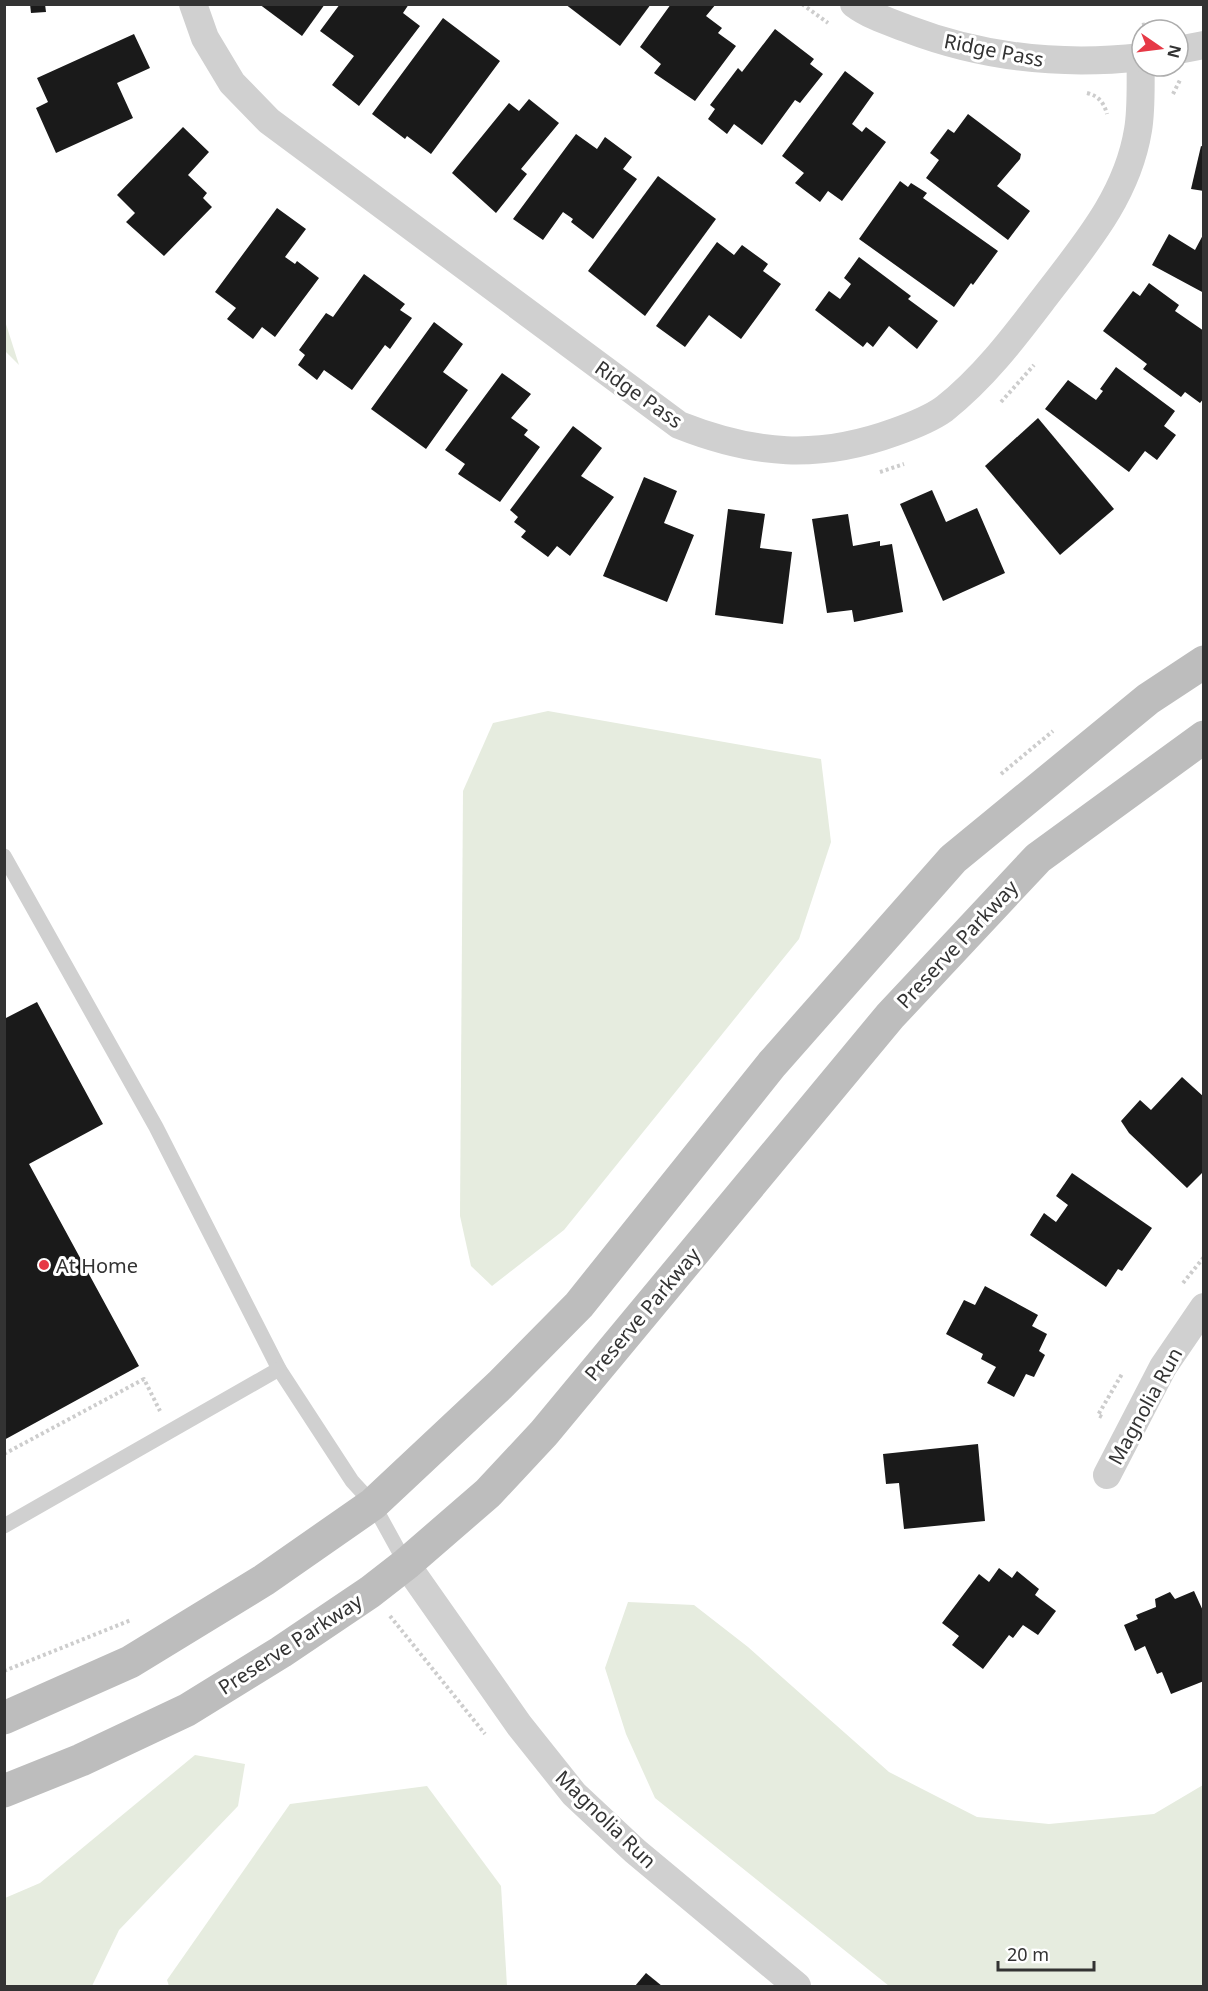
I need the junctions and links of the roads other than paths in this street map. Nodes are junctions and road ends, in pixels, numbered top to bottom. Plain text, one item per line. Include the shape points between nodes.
1 (193, 4) edge
2 (854, 4) edge
3 (1203, 45) edge
4 (1190, 56) edge
5 (1130, 58) edge
6 (1141, 78) edge
7 (1203, 662) edge
8 (1203, 737) edge
9 (4, 856) edge
10 (1203, 1306) edge
11 (279, 1370) junction
12 (1107, 1475) dead end
13 (373, 1504) junction
14 (4, 1526) edge
15 (406, 1564) junction
16 (4, 1718) edge
17 (4, 1791) edge
18 (797, 1986) edge

1 - 6 street, Ridge Pass via 206,38 232,83 269,121 679,425 750,447 793,451 840,449 916,424 942,410 997,359 1106,217 1123,182 1138,129
2 - 5 street, Ridge Pass via 920,33 1006,56 1080,62
3 - 4 street
7 - 13 street via 1148,699 953,859 772,1064 579,1305
8 - 15 street, Preserve Parkway via 1038,858 890,1016 544,1433 488,1493
9 - 11 lane via 156,1126
10 - 12 street, Magnolia Run via 1163,1367
11 - 13 lane via 352,1480
11 - 14 lane
13 - 15 lane
13 - 16 street via 264,1580 130,1662
15 - 17 street, Preserve Parkway via 281,1652 187,1710
15 - 18 street, Magnolia Run via 519,1725 574,1794 635,1851

